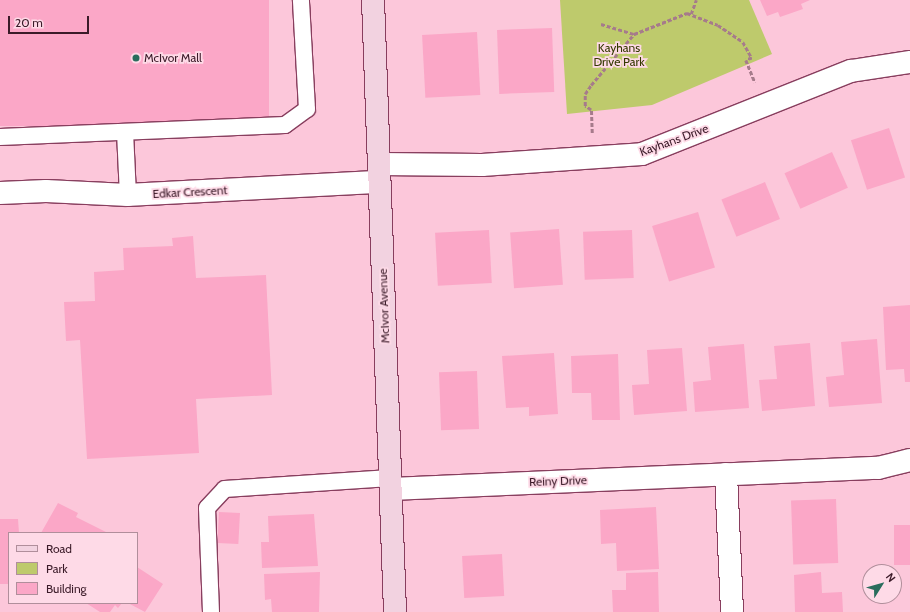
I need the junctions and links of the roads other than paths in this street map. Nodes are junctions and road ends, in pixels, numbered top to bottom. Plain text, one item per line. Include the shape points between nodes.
1 (301, 0) edge
2 (373, 0) edge
3 (910, 62) edge
4 (125, 132) junction
5 (0, 137) edge
6 (379, 173) junction
7 (0, 193) edge
8 (128, 195) junction
9 (910, 460) edge
10 (726, 474) junction
11 (391, 483) junction
12 (211, 612) edge
13 (395, 612) edge
14 (732, 612) edge

1 - 4 lane via 307,109 285,126
2 - 6 street, McIvor Avenue
3 - 6 street, Kayhans Drive via 851,71 642,154 593,160
4 - 5 lane
4 - 8 lane
6 - 8 street, Edkar Crescent
6 - 11 street, McIvor Avenue
7 - 8 street, Edkar Crescent via 46,191
9 - 10 street, Reiny Drive via 878,468
10 - 11 street, Reiny Drive
10 - 14 street
11 - 12 lane via 225,489 207,508
11 - 13 street, McIvor Avenue

